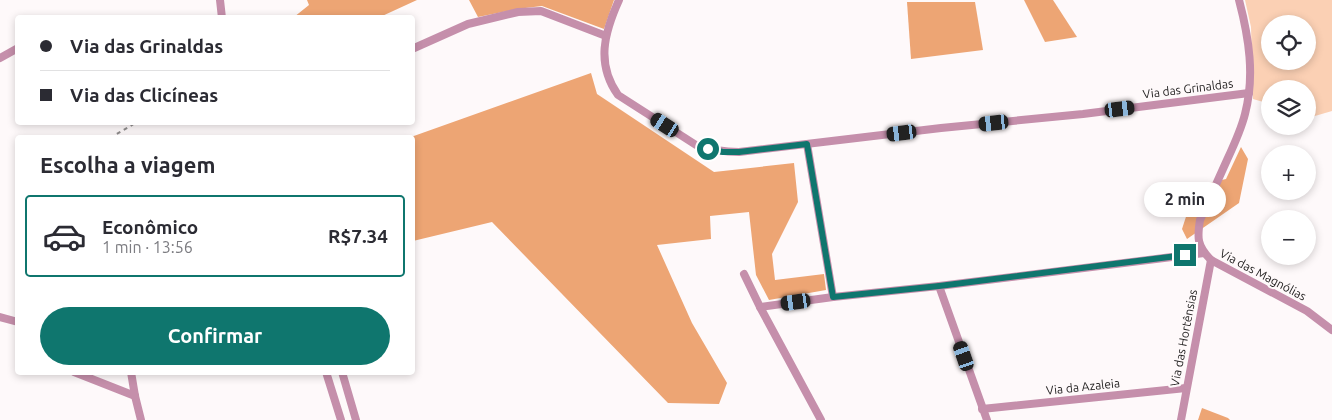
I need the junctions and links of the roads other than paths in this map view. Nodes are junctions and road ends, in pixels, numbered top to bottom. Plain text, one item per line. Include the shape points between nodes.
1 (220, 0) edge
2 (619, 0) edge
3 (1239, 0) edge
4 (222, 15) edge
5 (606, 36) junction
6 (415, 48) edge
7 (15, 50) edge
8 (0, 58) edge
9 (1249, 93) junction
10 (807, 144) junction
11 (1204, 253) junction
12 (1211, 260) junction
13 (744, 274) dead end
14 (939, 286) junction
15 (833, 297) junction
16 (760, 307) junction
17 (0, 317) edge
18 (15, 321) edge
19 (1332, 330) edge
20 (82, 375) edge
21 (132, 375) edge
22 (327, 375) edge
23 (343, 375) edge
24 (1186, 388) junction
25 (135, 396) junction
26 (982, 409) junction
27 (141, 420) edge
28 (341, 420) edge
29 (356, 420) edge
30 (821, 420) edge
31 (987, 420) edge
32 (1181, 420) edge

1 - 4 street
2 - 5 street, Via das Grinaldas
3 - 9 street, Via das Magnólias via 1248,40
5 - 6 street via 541,11 518,12 468,24
5 - 10 street, Via das Grinaldas via 606,74 618,95 696,145 723,152 739,152
7 - 8 street
9 - 10 street, Via das Grinaldas
9 - 11 street, Via das Magnólias via 1241,129 1200,220 1198,234
10 - 15 street
11 - 12 street, Via das Magnólias
11 - 14 street
12 - 19 street, Via das Magnólias via 1307,311
12 - 24 street, Via das Hortênsias
13 - 16 street
14 - 15 street
14 - 26 street
15 - 16 street
16 - 30 street
17 - 18 street
20 - 25 street
21 - 25 street
22 - 28 street
23 - 29 street
24 - 26 street, Via da Azaleia
24 - 32 street, Via das Hortênsias
25 - 27 street
26 - 31 street

